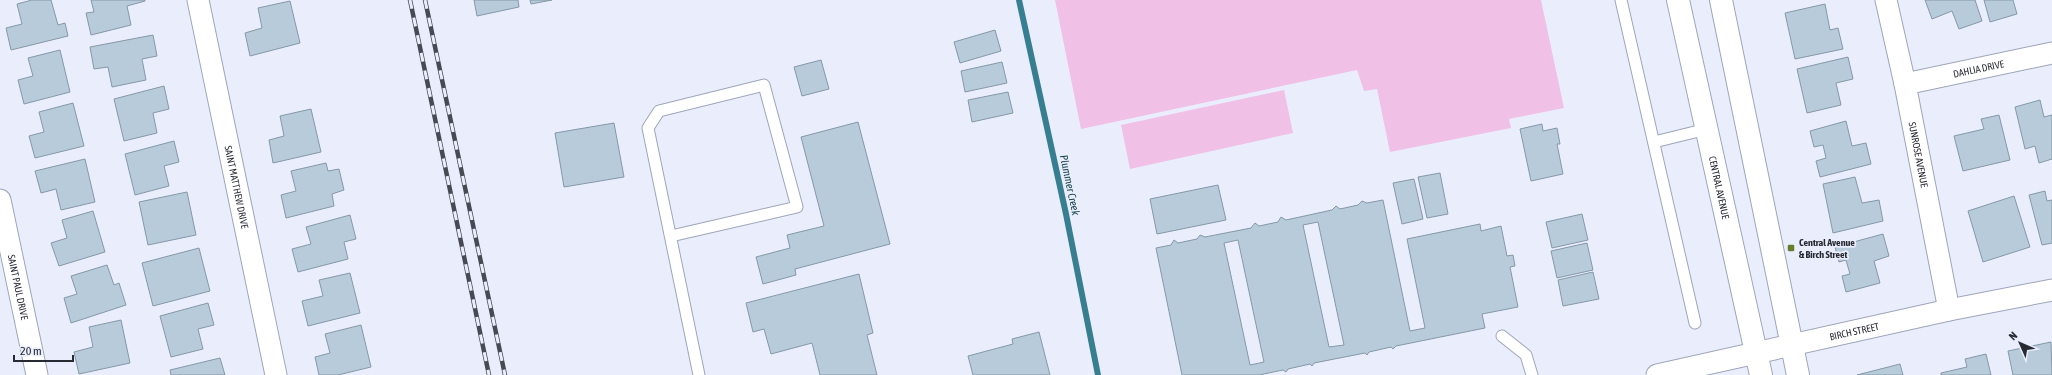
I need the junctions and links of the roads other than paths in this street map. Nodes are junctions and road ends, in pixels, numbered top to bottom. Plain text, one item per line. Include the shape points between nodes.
1 (198, 0) edge
2 (1621, 0) edge
3 (1678, 0) edge
4 (1721, 0) edge
5 (1886, 0) edge
6 (2052, 53) edge
7 (1905, 84) junction
8 (1707, 129) junction
9 (1654, 142) junction
10 (0, 200) edge
11 (671, 236) junction
12 (2052, 290) edge
13 (1949, 310) junction
14 (1695, 323) dead end
15 (1502, 336) dead end
16 (1792, 345) junction
17 (1756, 353) junction
18 (37, 375) edge
19 (276, 375) edge
20 (699, 375) edge
21 (1532, 375) edge
22 (1657, 375) edge
23 (1761, 375) edge
24 (1798, 375) edge

1 - 19 street, SAINT MATTHEW DRIVE
2 - 9 lane
3 - 8 main road, CENTRAL AVENUE
4 - 16 main road
5 - 7 street, SUNROSE AVENUE
6 - 7 street, DAHLIA DRIVE
7 - 13 street, SUNROSE AVENUE
8 - 9 lane
8 - 17 main road, CENTRAL AVENUE
9 - 14 lane
10 - 18 street, SAINT PAUL DRIVE
11 - 11 lane via 648,128 659,111 764,85 797,207
11 - 20 lane
12 - 13 street, BIRCH STREET
13 - 16 street, BIRCH STREET
15 - 21 lane via 1526,355
16 - 17 street, BIRCH STREET
16 - 24 main road
17 - 22 street, BIRCH STREET
17 - 23 main road, CENTRAL AVENUE

